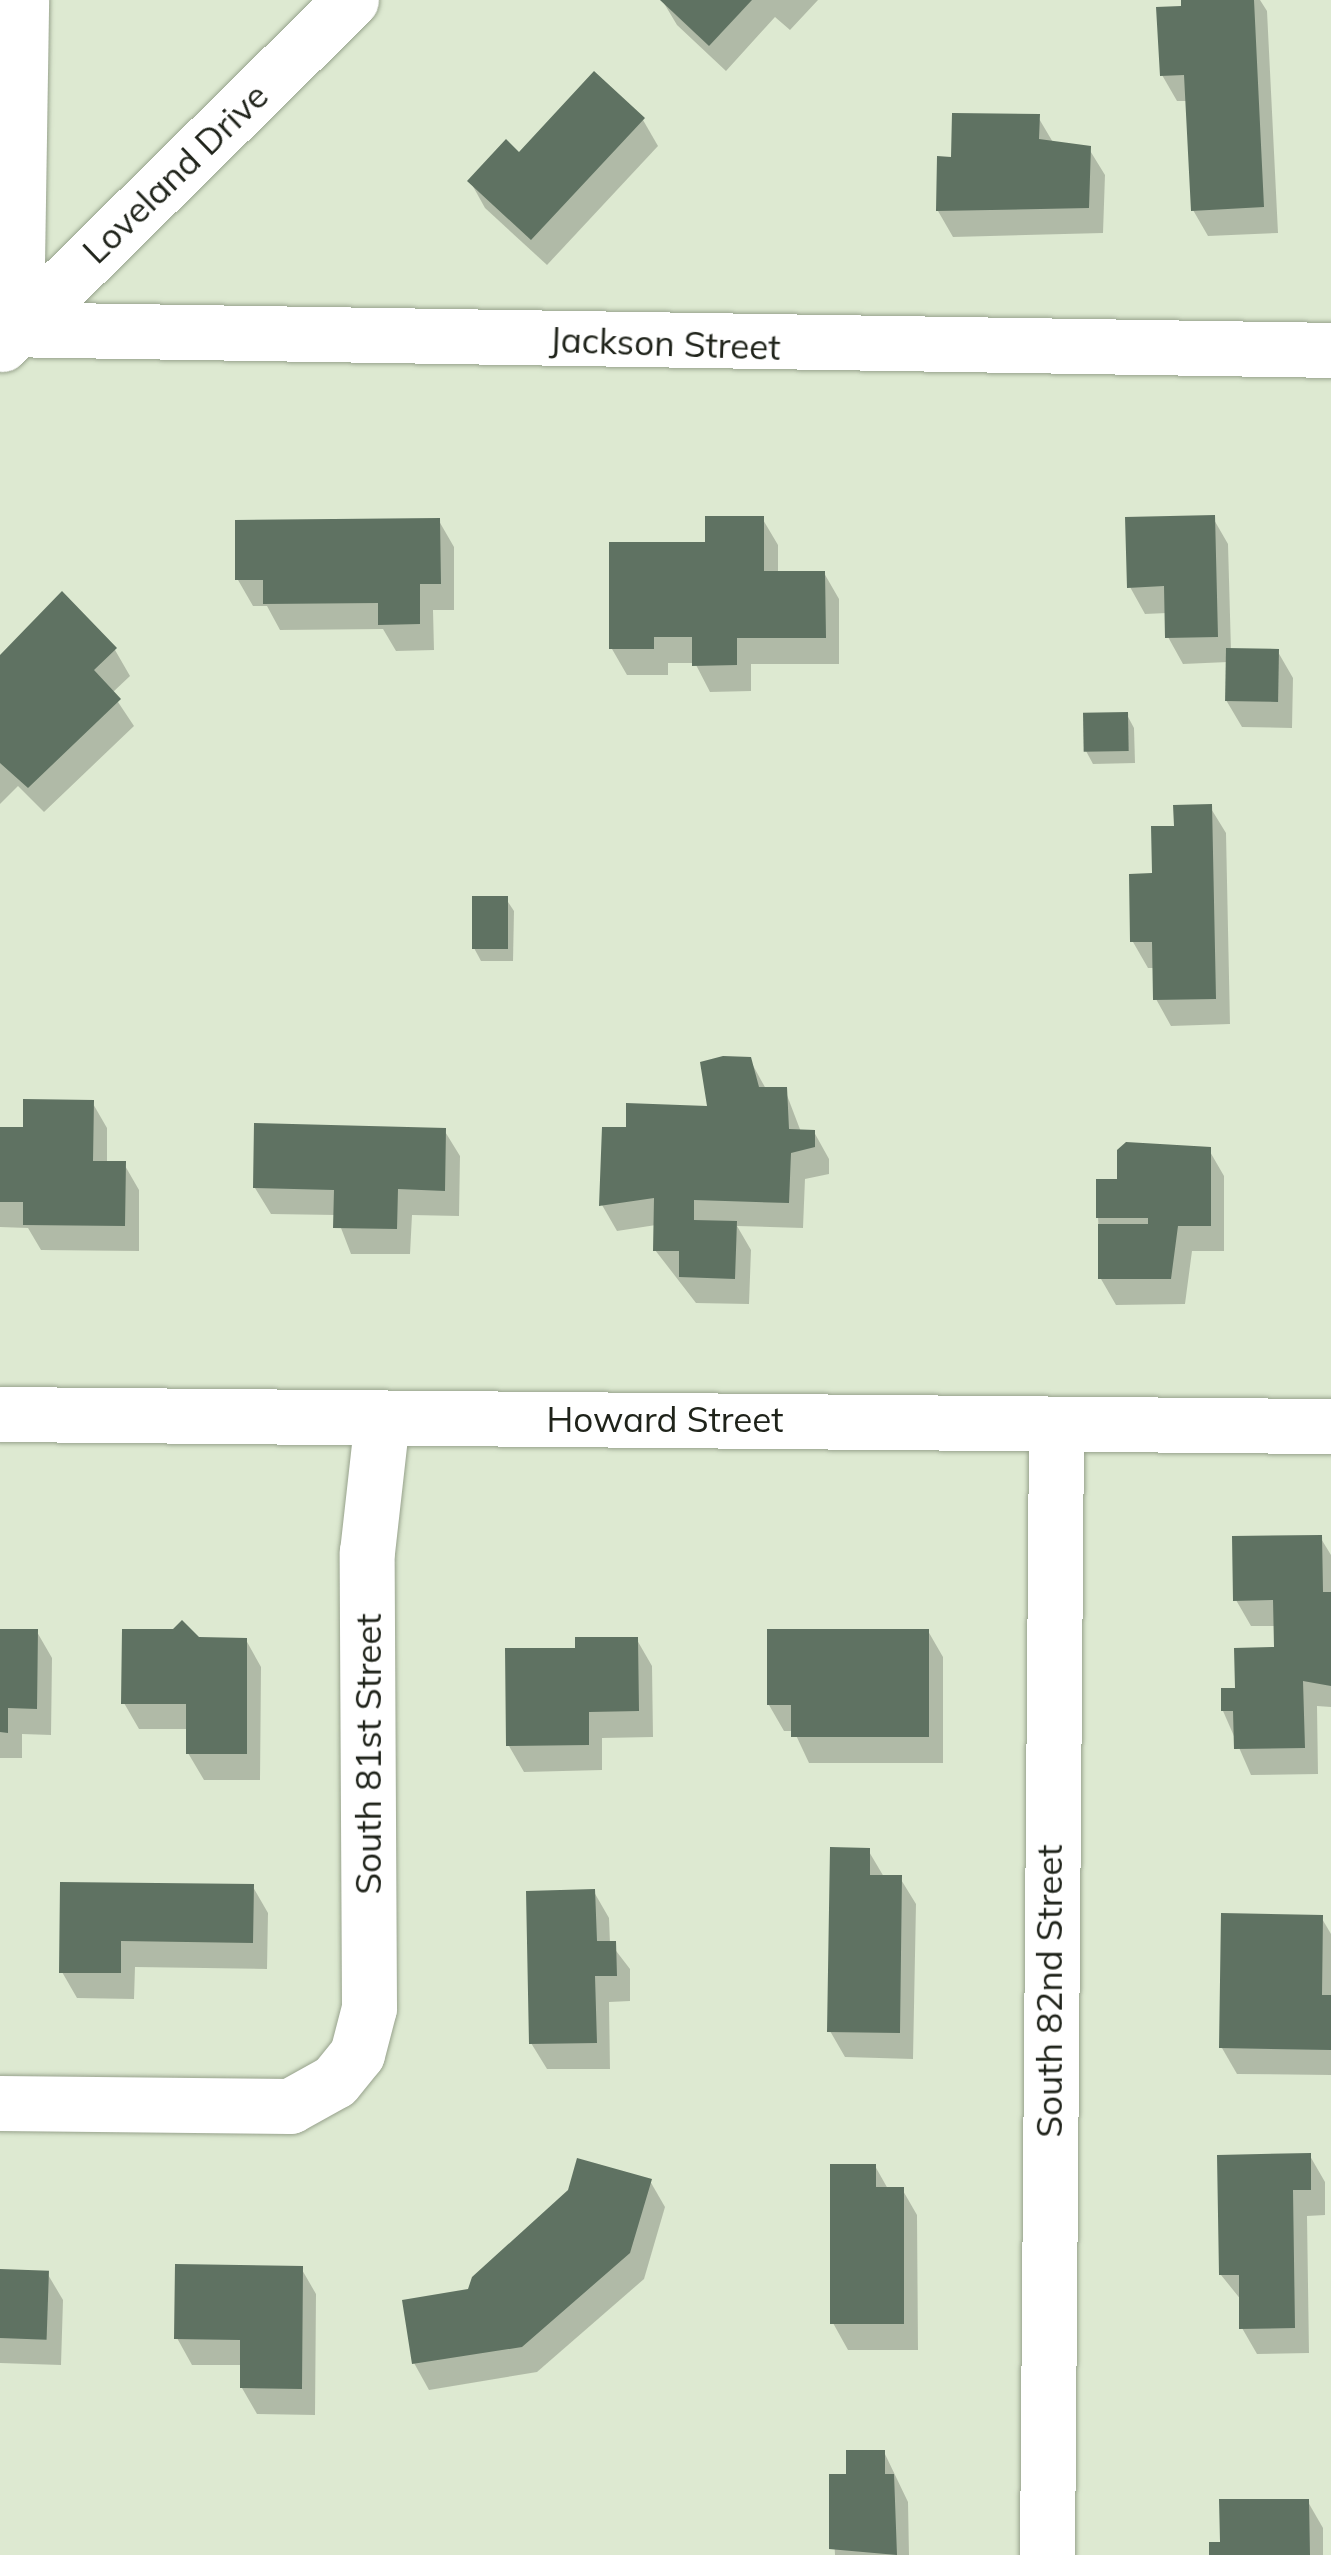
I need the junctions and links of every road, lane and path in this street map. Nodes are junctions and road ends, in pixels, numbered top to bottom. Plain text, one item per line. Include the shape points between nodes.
1 (21, 0) edge
2 (351, 0) edge
3 (5, 334) edge
4 (1331, 350) edge
5 (0, 1414) edge
6 (382, 1419) junction
7 (1331, 1426) edge
8 (1056, 1427) junction
9 (0, 2103) edge
10 (1048, 2555) edge

1 - 3 street
2 - 3 street, Loveland Drive
3 - 4 street, Jackson Street
5 - 6 street, Howard Street
6 - 8 street, Howard Street
6 - 9 street, South 81st Street via 367,1552 368,2008 357,2054 335,2081 290,2106
7 - 8 street, Howard Street
8 - 10 street, South 82nd Street

